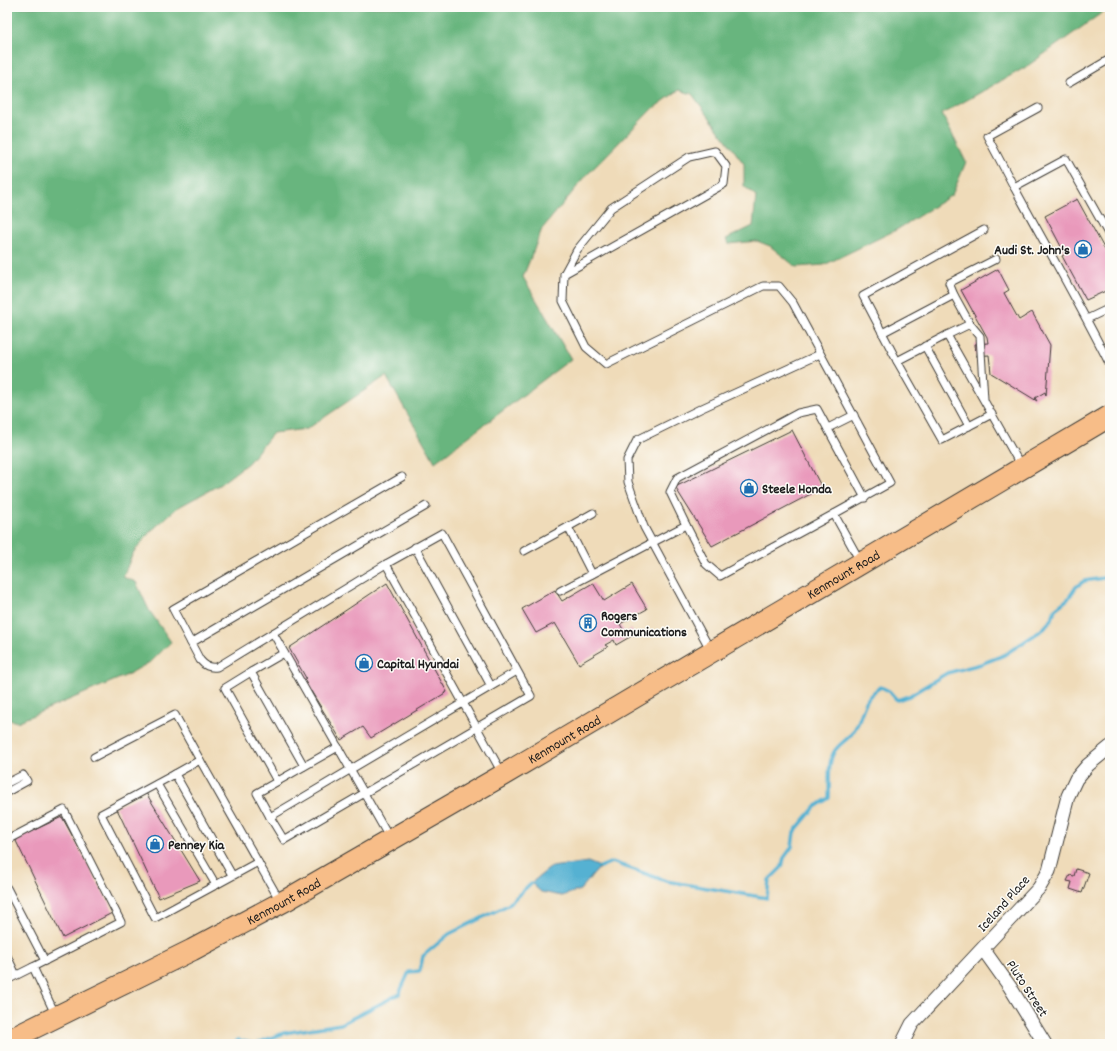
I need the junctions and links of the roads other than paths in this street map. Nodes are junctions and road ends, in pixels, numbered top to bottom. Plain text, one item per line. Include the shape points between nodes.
1 (1110, 59) edge
2 (1069, 83) dead end
3 (1038, 108) dead end
4 (1014, 187) junction
5 (984, 230) dead end
6 (1110, 237) edge
7 (996, 258) dead end
8 (564, 274) junction
9 (954, 295) junction
10 (1110, 308) edge
11 (1087, 319) junction
12 (970, 324) junction
13 (882, 333) junction
14 (947, 335) junction
15 (925, 346) junction
16 (820, 354) junction
17 (896, 361) junction
18 (1110, 365) edge
19 (984, 401) junction
20 (992, 414) junction
21 (854, 415) junction
22 (1110, 416) edge
23 (969, 426) junction
24 (828, 428) junction
25 (1022, 468) junction
26 (402, 477) dead end
27 (865, 498) junction
28 (426, 506) dead end
29 (593, 513) dead end
30 (834, 514) junction
31 (686, 525) junction
32 (568, 526) junction
33 (652, 543) junction
34 (415, 547) junction
35 (524, 551) dead end
36 (861, 563) junction
37 (386, 564) junction
38 (592, 574) junction
39 (560, 591) dead end
40 (273, 633) junction
41 (191, 643) junction
42 (712, 652) junction
43 (284, 653) junction
44 (517, 671) junction
45 (251, 672) junction
46 (491, 686) junction
47 (462, 702) junction
48 (477, 728) junction
49 (338, 747) junction
50 (1110, 747) edge
51 (94, 757) dead end
52 (200, 760) junction
53 (304, 766) junction
54 (350, 769) junction
55 (175, 774) junction
56 (503, 775) junction
57 (277, 781) junction
58 (7, 783) edge
59 (157, 784) junction
60 (7, 792) edge
61 (365, 794) junction
62 (270, 817) junction
63 (7, 840) edge
64 (391, 840) junction
65 (258, 862) junction
66 (232, 875) junction
67 (216, 885) junction
68 (7, 888) edge
69 (281, 903) junction
70 (983, 949) junction
71 (7, 956) edge
72 (45, 961) junction
73 (33, 968) junction
74 (16, 975) junction
75 (7, 980) edge
76 (57, 1018) junction
77 (7, 1041) edge
78 (902, 1044) edge
79 (1045, 1044) edge

1 - 2 lane
3 - 4 lane via 987,136
4 - 6 lane via 1066,159
4 - 11 lane via 1063,280
5 - 13 lane via 863,296
7 - 9 lane via 949,283
8 - 8 lane via 724,184 726,166 715,151 689,157 611,208 577,250
8 - 16 lane via 563,300 586,347 606,364 763,286 779,286 793,303
9 - 12 lane
9 - 13 lane
10 - 11 lane
11 - 18 lane
12 - 14 lane
12 - 19 lane via 980,336
13 - 17 lane
14 - 15 lane
14 - 19 lane
15 - 17 lane
15 - 23 lane
16 - 21 lane
16 - 33 lane via 636,440 627,460 628,482
17 - 23 lane via 942,440
19 - 20 lane
20 - 23 lane
20 - 25 lane
21 - 24 lane
21 - 27 lane via 890,482
22 - 25 main road, Kenmount Road
24 - 27 lane
24 - 31 lane via 817,409 798,413 677,478 670,492
25 - 36 main road, Kenmount Road
26 - 41 lane via 173,609
27 - 30 lane
28 - 41 lane
29 - 32 lane
30 - 31 lane via 720,576 706,564
30 - 36 lane
31 - 33 lane
32 - 35 lane
32 - 38 lane
33 - 38 lane
33 - 42 lane
34 - 37 lane
34 - 44 lane via 442,533
34 - 46 lane
36 - 42 main road, Kenmount Road
37 - 40 lane
37 - 47 lane
38 - 39 lane
40 - 41 lane via 210,668 203,664
40 - 43 lane
42 - 56 main road, Kenmount Road
43 - 45 lane
43 - 49 lane
44 - 46 lane
44 - 48 lane via 531,696
45 - 53 lane
45 - 57 lane via 225,688
46 - 47 lane
47 - 48 lane
47 - 54 lane
48 - 56 lane
48 - 61 lane
49 - 53 lane
49 - 54 lane
50 - 70 street, Iceland Place via 1088,764 1076,779 1068,796 1045,880
51 - 52 lane via 175,716
52 - 55 lane
52 - 65 lane
53 - 57 lane
54 - 61 lane
54 - 62 lane
55 - 59 lane
55 - 66 lane
56 - 64 main road, Kenmount Road
57 - 62 lane via 257,793
58 - 60 lane via 23,775 27,781
59 - 67 lane
59 - 67 lane via 101,814 155,918
61 - 62 lane via 284,840
61 - 64 lane
63 - 72 lane via 64,810 121,922
64 - 69 main road, Kenmount Road
65 - 66 lane
65 - 69 lane
66 - 67 lane
68 - 72 lane
69 - 76 main road, Kenmount Road
70 - 78 street, Iceland Place via 912,1024
70 - 79 street, Pluto Street
71 - 74 lane
72 - 73 lane
73 - 74 lane
73 - 76 lane
74 - 75 lane
76 - 77 main road, Kenmount Road

